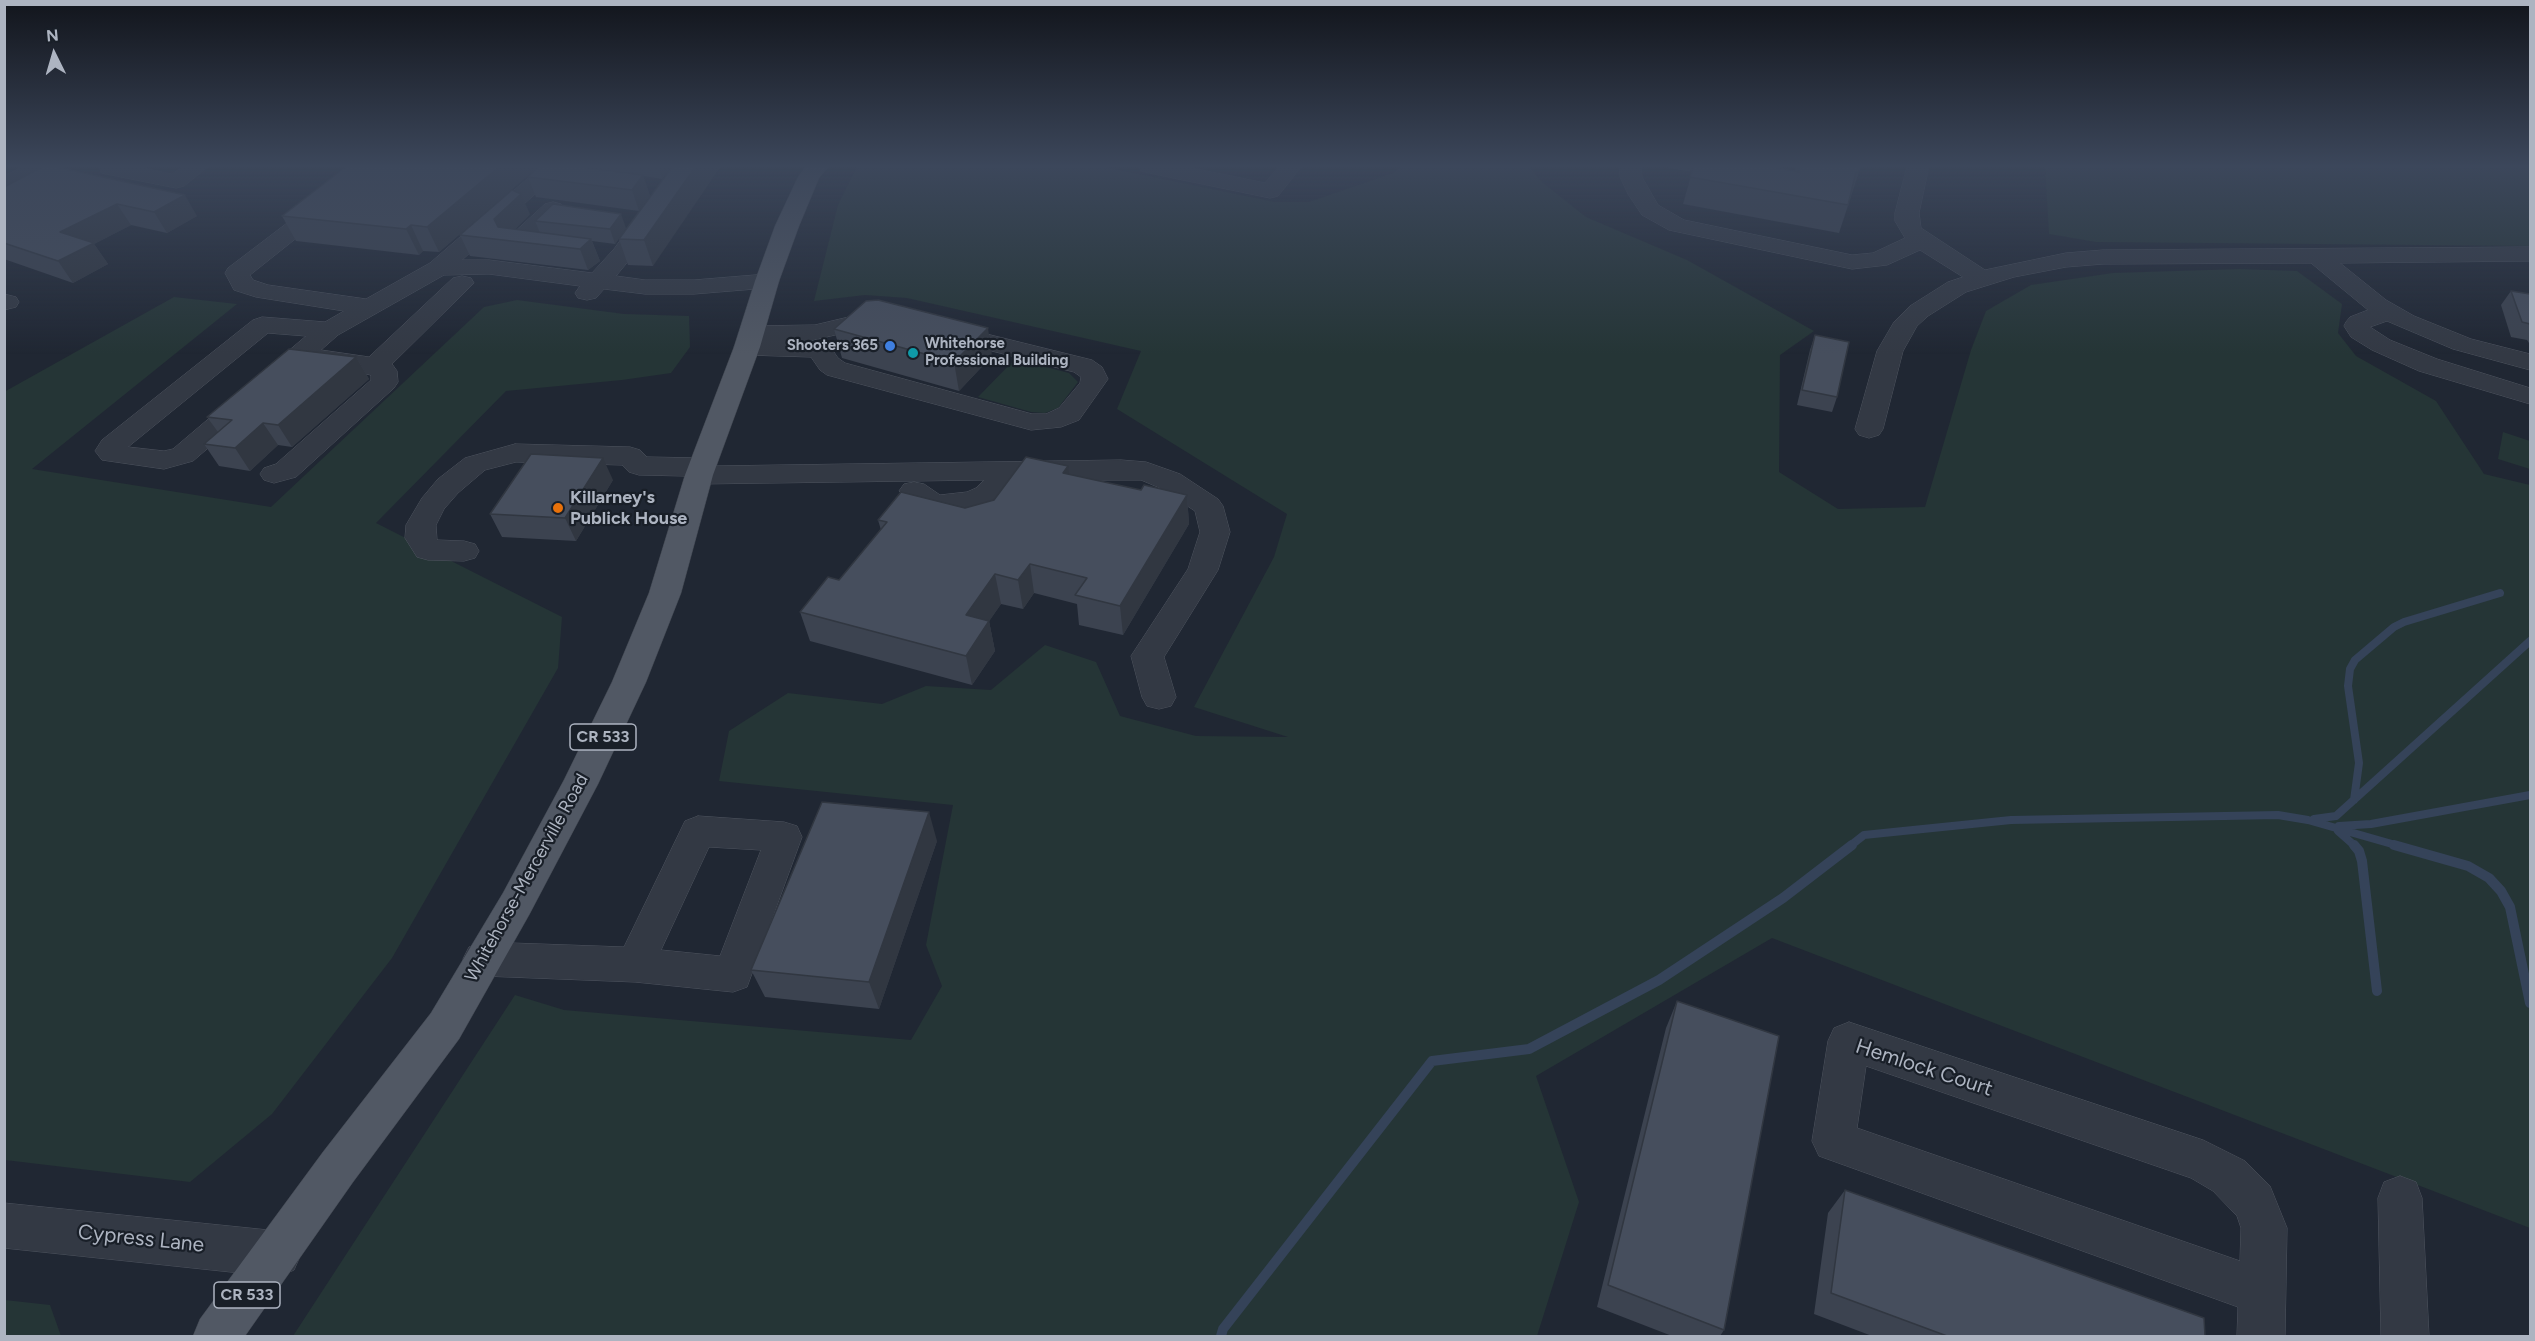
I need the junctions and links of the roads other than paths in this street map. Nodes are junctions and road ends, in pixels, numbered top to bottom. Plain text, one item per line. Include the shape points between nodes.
1 (295, 229) edge
2 (484, 229) edge
3 (538, 229) edge
4 (637, 229) edge
5 (787, 229) edge
6 (1694, 229) edge
7 (1910, 229) edge
8 (1921, 240) junction
9 (564, 247) edge
10 (2530, 254) edge
11 (2317, 256) junction
12 (439, 268) junction
13 (1982, 279) junction
14 (462, 283) junction
15 (588, 291) junction
16 (368, 307) junction
17 (2388, 312) junction
18 (756, 316) junction
19 (329, 330) junction
20 (826, 341) junction
21 (300, 355) junction
22 (2530, 362) edge
23 (375, 366) junction
24 (2530, 396) edge
25 (1869, 429) dead end
26 (701, 471) junction
27 (274, 474) dead end
28 (464, 551) dead end
29 (1159, 697) dead end
30 (483, 959) junction
31 (635, 965) dead end
32 (2400, 1198) dead end
33 (4, 1225) edge
34 (278, 1254) junction
35 (2262, 1292) junction
36 (217, 1336) edge
37 (2261, 1336) edge
38 (2405, 1336) edge

1 - 16 street via 237,273 243,285
2 - 12 street
3 - 9 street via 517,242
4 - 15 street via 610,253
5 - 18 main road, Whitehorse-Mercerville Road / CR 533
6 - 8 street via 1852,262 1878,260
7 - 8 street
8 - 13 street
10 - 11 street
11 - 13 street via 2103,257 2037,264
11 - 17 street
12 - 14 street
12 - 15 street via 489,267
12 - 16 street
13 - 25 street via 1958,287 1907,322 1890,351
14 - 15 street
14 - 23 street
15 - 18 street via 646,305
16 - 19 street
17 - 22 street via 2452,341
17 - 24 street via 2359,322 2360,332 2428,365
18 - 20 street via 792,346
18 - 26 main road, Whitehorse-Mercerville Road / CR 533
19 - 21 street
19 - 21 street via 262,325 109,451 164,460 183,455
20 - 20 street via 829,364 836,369 1031,422 1046,423 1069,414 1095,379 1093,372 1083,366 890,318 869,319
21 - 23 street
23 - 27 street via 384,371 385,382 286,471
26 - 28 street via 639,466 630,456 515,453 475,464 448,486 421,525 420,538 428,550
26 - 29 street via 1120,469 1146,471 1170,481 1208,506 1215,532 1203,570 1147,656
26 - 30 main road, Whitehorse-Mercerville Road / CR 533 via 665,593 629,682 580,784
30 - 31 street
30 - 34 main road, Whitehorse-Mercerville Road / CR 533 via 445,1026 338,1167
32 - 38 street
33 - 34 street, Cypress Lane
34 - 36 main road, Whitehorse-Mercerville Road / CR 533
35 - 35 street, Hemlock Court via 2264,1228 2254,1202 2229,1176 2203,1161 1849,1041 1834,1141
35 - 37 street, Hemlock Court

